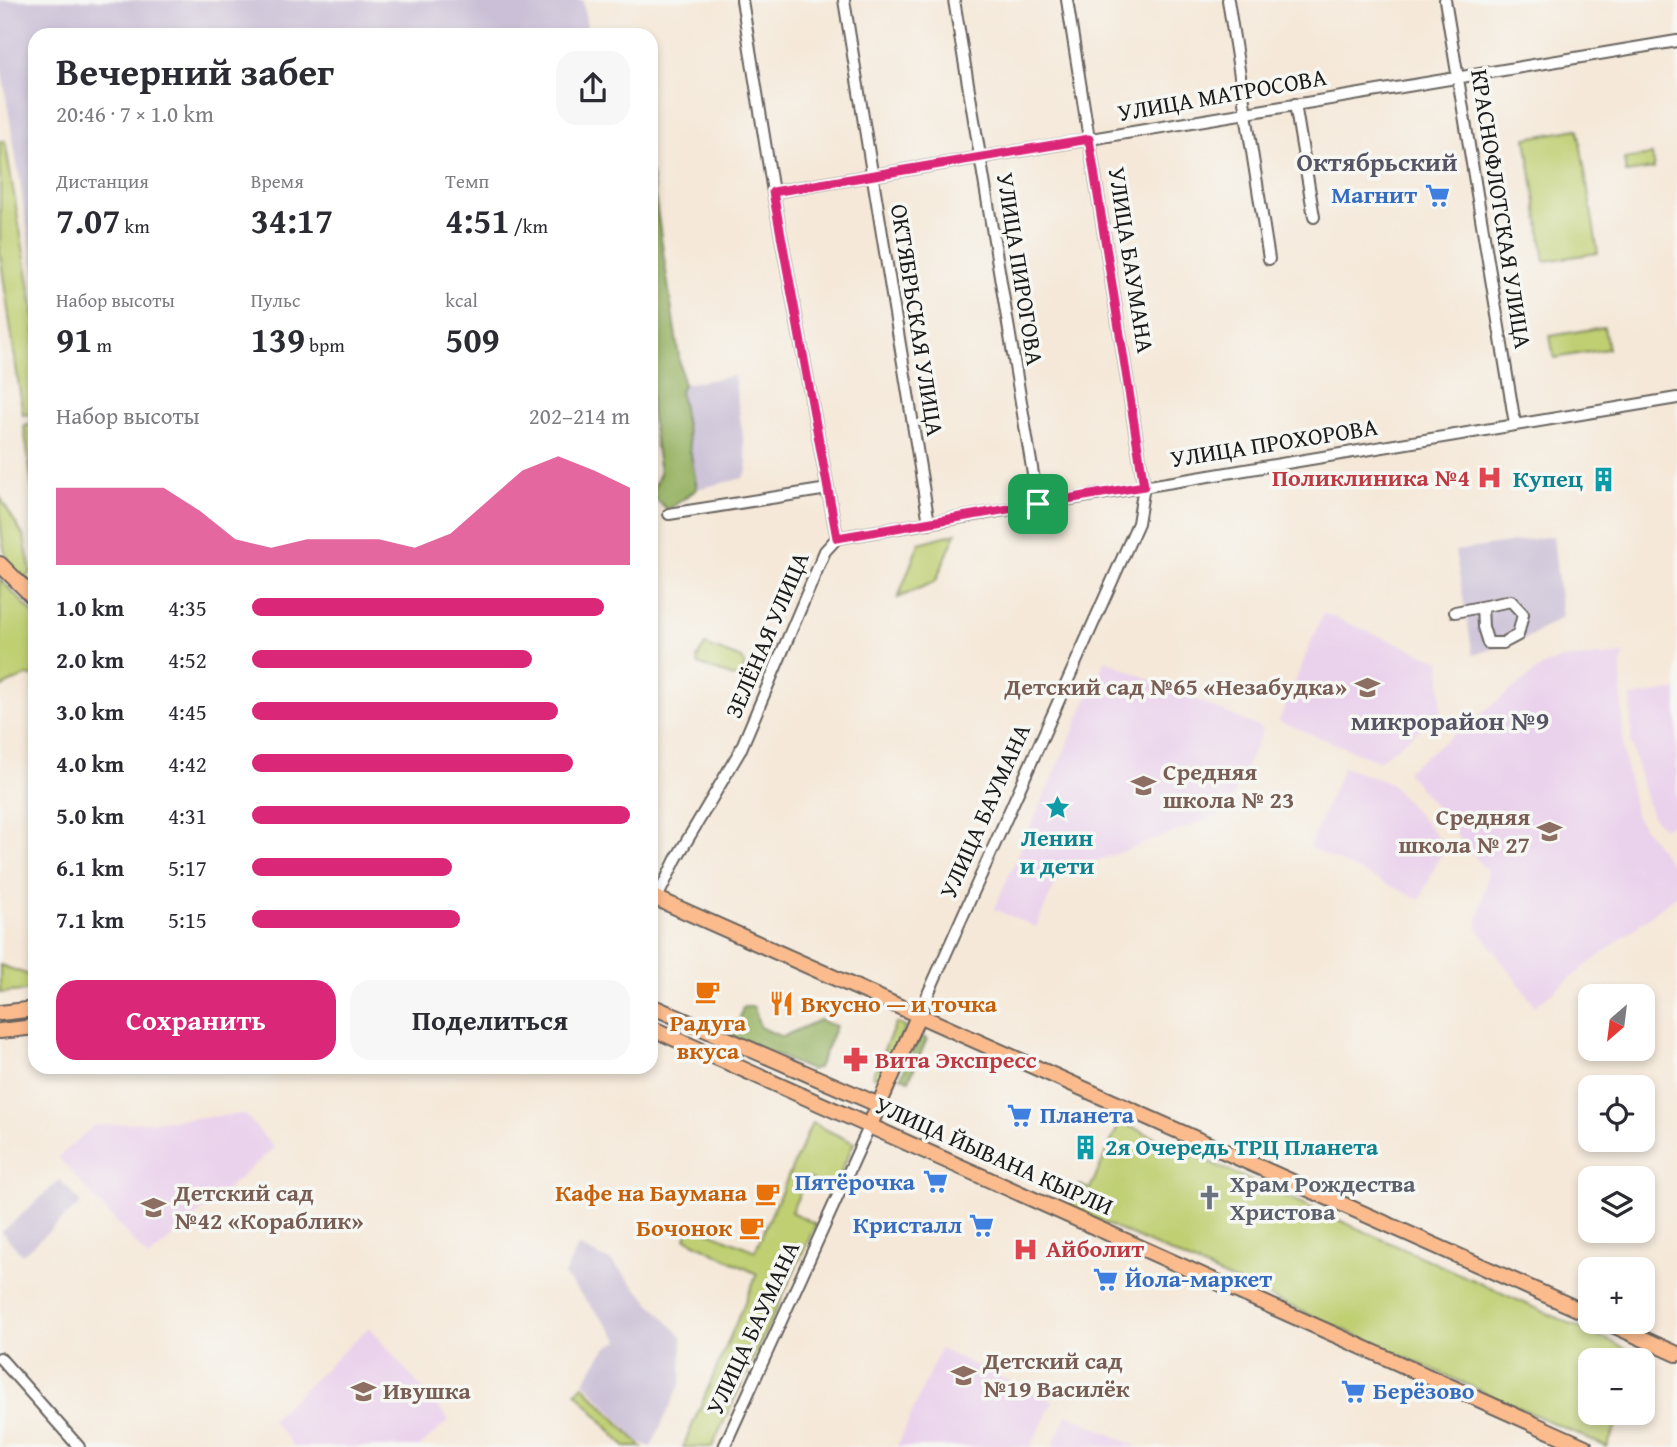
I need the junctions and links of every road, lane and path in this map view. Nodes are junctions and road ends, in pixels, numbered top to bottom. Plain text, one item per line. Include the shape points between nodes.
1 (742, 0) edge
2 (844, 0) edge
3 (954, 0) edge
4 (1067, 0) edge
5 (1228, 0) edge
6 (1445, 0) edge
7 (1677, 41) edge
8 (1458, 77) junction
9 (1295, 104) junction
10 (1246, 113) junction
11 (1089, 139) junction
12 (980, 157) junction
13 (873, 175) junction
14 (773, 192) junction
15 (1314, 217) dead end
16 (1269, 260) dead end
17 (1677, 398) edge
18 (1515, 424) junction
19 (1144, 486) junction
20 (828, 489) junction
21 (1038, 504) junction
22 (669, 514) dead end
23 (929, 523) junction
24 (837, 538) junction
25 (0, 564) edge
26 (28, 592) edge
27 (1482, 607) junction
28 (1455, 612) dead end
29 (658, 890) edge
30 (658, 899) edge
31 (658, 1009) edge
32 (28, 1010) edge
33 (0, 1013) edge
34 (919, 1014) junction
35 (28, 1028) edge
36 (0, 1031) edge
37 (658, 1031) edge
38 (722, 1037) junction
39 (713, 1056) junction
40 (879, 1105) junction
41 (870, 1125) junction
42 (1578, 1309) edge
43 (1633, 1334) edge
44 (1677, 1354) edge
45 (0, 1358) edge
46 (1580, 1446) edge
47 (79, 1447) edge
48 (724, 1447) edge

1 - 14 street, ЗЕЛЁНАЯ УЛИЦА
2 - 13 street, ОКТЯБРЬСКАЯ УЛИЦА
3 - 12 street, УЛИЦА ПИРОГОВА
4 - 11 street, УЛИЦА БАУМАНА
5 - 10 street
6 - 8 street, КРАСНОФЛОТСКАЯ УЛИЦА
7 - 8 street, УЛИЦА МАТРОСОВА
8 - 9 street, УЛИЦА МАТРОСОВА
8 - 18 street, КРАСНОФЛОТСКАЯ УЛИЦА
9 - 10 street, УЛИЦА МАТРОСОВА
9 - 15 street
10 - 11 street, УЛИЦА МАТРОСОВА
10 - 16 street
11 - 12 street, УЛИЦА МАТРОСОВА
11 - 19 street, УЛИЦА БАУМАНА
12 - 13 street, УЛИЦА МАТРОСОВА
12 - 21 street, УЛИЦА ПИРОГОВА
13 - 14 street, УЛИЦА МАТРОСОВА
13 - 23 street, ОКТЯБРЬСКАЯ УЛИЦА
14 - 20 street, ЗЕЛЁНАЯ УЛИЦА
17 - 18 street, УЛИЦА ПРОХОРОВА
18 - 19 street, УЛИЦА ПРОХОРОВА
19 - 21 street, УЛИЦА ПРОХОРОВА
19 - 34 street, УЛИЦА БАУМАНА via 1138,523
20 - 22 street
20 - 24 street, ЗЕЛЁНАЯ УЛИЦА
21 - 23 street, УЛИЦА ПРОХОРОВА
23 - 24 street, УЛИЦА ПРОХОРОВА
24 - 29 street, ЗЕЛЁНАЯ УЛИЦА via 825,551 740,751
25 - 26 main road
27 - 27 street via 1511,601 1523,614 1518,635 1503,643 1488,643
27 - 28 street
30 - 34 main road
31 - 38 main road, УЛИЦА ЙЫВАНА КЫРЛИ
32 - 33 main road
34 - 40 main road, УЛИЦА БАУМАНА
34 - 42 main road
35 - 36 main road
37 - 39 main road, УЛИЦА ЙЫВАНА КЫРЛИ
38 - 39 main road
38 - 40 main road, УЛИЦА ЙЫВАНА КЫРЛИ
39 - 41 main road, УЛИЦА ЙЫВАНА КЫРЛИ
40 - 41 main road, УЛИЦА БАУМАНА
41 - 46 main road, УЛИЦА ЙЫВАНА КЫРЛИ
41 - 48 street, УЛИЦА БАУМАНА
43 - 44 main road
45 - 47 street

